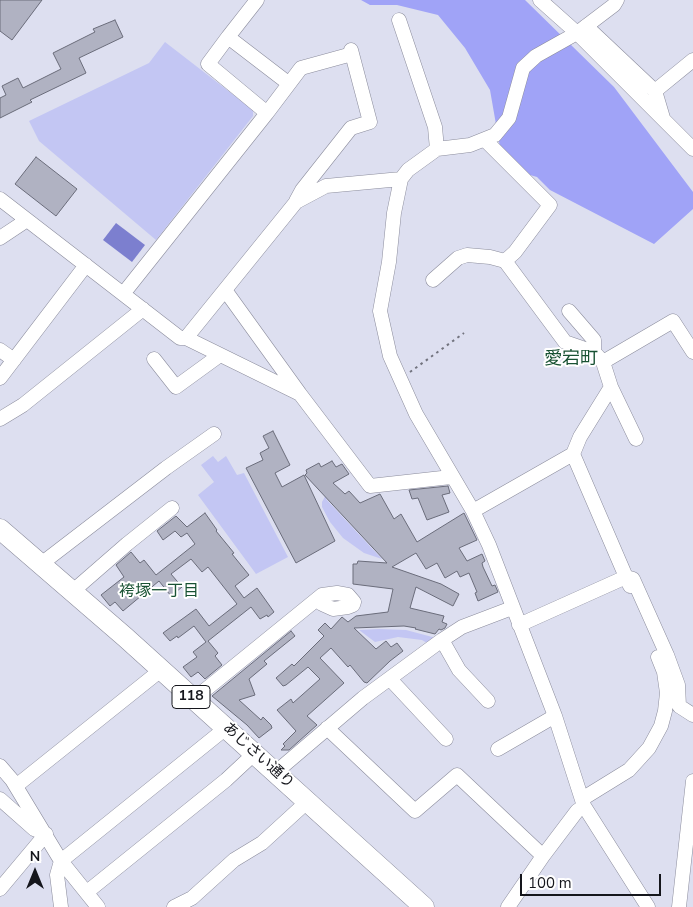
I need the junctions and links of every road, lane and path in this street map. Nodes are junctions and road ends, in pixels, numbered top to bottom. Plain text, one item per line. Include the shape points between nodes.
1 (257, 0) edge
2 (540, 0) edge
3 (617, 0) edge
4 (399, 20) dead end
5 (581, 30) junction
6 (228, 37) junction
7 (693, 60) edge
8 (288, 83) junction
9 (655, 91) junction
10 (267, 114) junction
11 (663, 119) junction
12 (485, 140) junction
13 (693, 148) edge
14 (438, 149) junction
15 (401, 178) junction
16 (0, 199) edge
17 (296, 202) junction
18 (27, 220) junction
19 (0, 238) edge
20 (505, 261) junction
21 (86, 265) junction
22 (433, 280) dead end
23 (225, 290) junction
24 (124, 294) junction
25 (143, 309) junction
26 (570, 310) dead end
27 (464, 333) dead end
28 (183, 338) junction
29 (0, 350) edge
30 (693, 352) edge
31 (220, 355) junction
32 (599, 357) junction
33 (154, 359) dead end
34 (14, 360) junction
35 (0, 378) edge
36 (400, 379) junction
37 (611, 388) junction
38 (300, 394) junction
39 (0, 419) edge
40 (214, 434) dead end
41 (636, 439) dead end
42 (573, 454) junction
43 (451, 477) junction
44 (172, 508) dead end
45 (473, 511) junction
46 (0, 529) edge
47 (41, 564) junction
48 (626, 577) junction
49 (73, 591) junction
50 (320, 597) dead end
51 (512, 608) junction
52 (519, 625) junction
53 (442, 640) junction
54 (161, 670) junction
55 (390, 679) junction
56 (194, 699) junction
57 (488, 702) dead end
58 (555, 716) junction
59 (693, 716) edge
60 (226, 728) junction
61 (327, 728) junction
62 (446, 738) dead end
63 (498, 749) dead end
64 (254, 753) junction
65 (0, 766) edge
66 (276, 772) junction
67 (693, 781) edge
68 (16, 786) junction
69 (0, 799) edge
70 (308, 801) junction
71 (583, 802) junction
72 (46, 834) junction
73 (543, 856) junction
74 (61, 861) junction
75 (0, 889) edge
76 (87, 892) junction
77 (196, 902) edge
78 (61, 907) edge
79 (98, 907) edge
80 (174, 907) edge
81 (424, 907) edge
82 (508, 907) edge
83 (648, 907) edge
84 (679, 907) edge

1 - 6 street
2 - 5 street
3 - 5 street
4 - 14 street via 435,127
5 - 9 street
5 - 11 street
5 - 12 street via 536,56 524,68 509,118
6 - 8 street
6 - 10 street via 208,64
7 - 9 street
8 - 10 street
8 - 17 street via 301,68 352,52 370,122 351,128
9 - 11 street
10 - 24 street
11 - 13 street
12 - 14 street
12 - 20 street via 550,205
14 - 15 street
15 - 17 street via 326,186
15 - 36 street via 380,312 390,356
16 - 18 street
17 - 23 street
18 - 19 street
18 - 21 street
20 - 22 street via 467,255 458,258
20 - 32 street via 565,342
21 - 24 street
21 - 34 street
23 - 28 street
23 - 38 street
24 - 25 street
25 - 28 street
25 - 39 street
26 - 32 street via 594,340
27 - 36 path
28 - 31 street
29 - 34 street
30 - 32 street via 672,322
31 - 33 street via 176,387
31 - 38 street
32 - 37 street
34 - 35 street
36 - 43 street
37 - 41 street
37 - 42 street
38 - 43 street via 370,486
40 - 47 street
42 - 45 street
42 - 48 street
43 - 45 street
44 - 49 street
45 - 51 street
46 - 47 highway, あじさい通り / 118
47 - 49 highway, あじさい通り / 118
48 - 52 street
48 - 59 street via 633,578 667,655 678,685 679,706
48 - 71 street via 664,672 665,711 649,748 629,770
49 - 54 highway, あじさい通り / 118
50 - 56 street
51 - 52 street
51 - 53 street via 462,627
52 - 58 street
53 - 55 street
53 - 57 street via 459,670
54 - 56 highway, あじさい通り / 118
54 - 68 street
55 - 61 street
55 - 62 street
56 - 60 highway, あじさい通り / 118
58 - 63 street
58 - 71 street
60 - 64 highway, あじさい通り / 118
60 - 74 street
61 - 66 street
61 - 73 street via 415,811 457,775
64 - 66 highway, あじさい通り / 118
64 - 76 street via 226,780
65 - 68 street
66 - 70 highway, あじさい通り / 118
67 - 84 street
68 - 72 street
69 - 72 street via 34,829
70 - 77 street via 262,843 234,860
70 - 81 highway, あじさい通り / 118
71 - 73 street
71 - 83 street
72 - 74 street
72 - 75 street
73 - 82 street
74 - 76 street
74 - 78 street via 58,875
76 - 79 street
77 - 80 street

